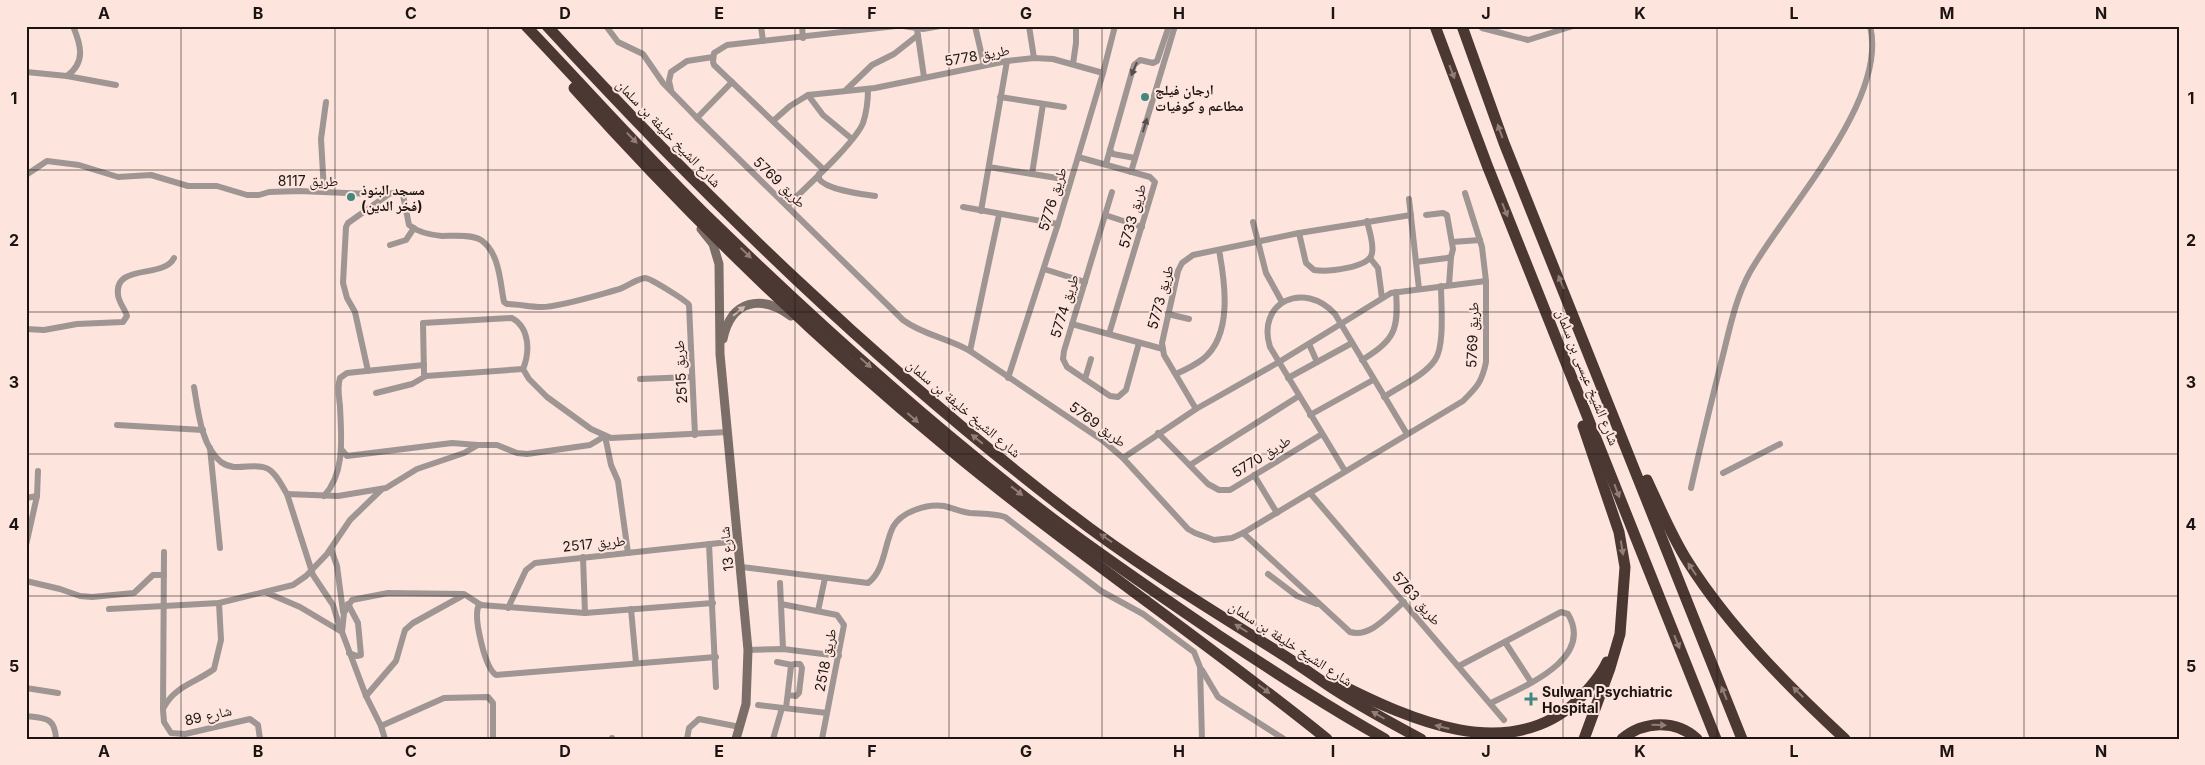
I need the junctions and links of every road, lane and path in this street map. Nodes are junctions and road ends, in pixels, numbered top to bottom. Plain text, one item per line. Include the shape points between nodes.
1 (73, 26) edge
2 (520, 26) edge
3 (526, 26) edge
4 (547, 26) edge
5 (606, 26) edge
6 (761, 26) edge
7 (802, 26) edge
8 (896, 26) edge
9 (903, 26) edge
10 (940, 26) edge
11 (975, 26) edge
12 (1029, 26) edge
13 (1076, 26) edge
14 (1115, 26) edge
15 (1169, 26) edge
16 (1176, 26) edge
17 (1435, 26) edge
18 (1462, 26) edge
19 (1572, 26) edge
20 (1870, 26) edge
21 (883, 27) edge
22 (1482, 28) dead end
23 (917, 32) junction
24 (803, 38) junction
25 (763, 41) junction
26 (712, 58) junction
27 (1034, 58) junction
28 (1007, 61) junction
29 (1155, 62) junction
30 (1073, 64) junction
31 (984, 65) junction
32 (1164, 66) junction
33 (26, 72) edge
34 (1103, 73) junction
35 (67, 76) junction
36 (924, 77) junction
37 (732, 82) junction
38 (116, 85) dead end
39 (868, 89) junction
40 (846, 90) junction
41 (672, 92) junction
42 (808, 95) junction
43 (1000, 97) junction
44 (326, 102) dead end
45 (1043, 104) junction
46 (1064, 108) dead end
47 (697, 118) junction
48 (773, 121) junction
49 (852, 139) junction
50 (1110, 150) junction
51 (1078, 157) junction
52 (1135, 158) junction
53 (1106, 164) junction
54 (989, 167) junction
55 (821, 171) junction
56 (1131, 172) junction
57 (1032, 174) junction
58 (26, 175) edge
59 (1057, 178) dead end
60 (324, 191) junction
61 (1112, 192) dead end
62 (390, 193) junction
63 (1465, 193) dead end
64 (673, 195) junction
65 (875, 196) dead end
66 (1409, 199) dead end
67 (788, 206) junction
68 (964, 208) dead end
69 (981, 211) junction
70 (999, 215) junction
71 (1105, 215) junction
72 (1411, 215) junction
73 (1426, 215) dead end
74 (1367, 221) junction
75 (1254, 222) dead end
76 (1058, 224) junction
77 (1142, 227) junction
78 (414, 228) junction
79 (1299, 233) junction
80 (1480, 240) junction
81 (1258, 242) junction
82 (1452, 242) junction
83 (390, 245) dead end
84 (1219, 250) junction
85 (1451, 257) junction
86 (174, 258) dead end
87 (1370, 258) junction
88 (1416, 262) junction
89 (1044, 269) junction
90 (1486, 281) junction
91 (1085, 282) junction
92 (1445, 286) junction
93 (1419, 288) junction
94 (1396, 292) junction
95 (1382, 298) junction
96 (1282, 302) junction
97 (510, 304) junction
98 (1168, 314) junction
99 (512, 318) junction
100 (1189, 320) dead end
101 (1072, 324) junction
102 (1341, 324) junction
103 (26, 329) edge
104 (1109, 334) junction
105 (1554, 334) junction
106 (818, 337) junction
107 (1139, 343) junction
108 (1352, 343) junction
109 (1310, 344) junction
110 (1162, 349) junction
111 (970, 351) junction
112 (720, 354) junction
113 (1091, 359) dead end
114 (1362, 360) junction
115 (1279, 362) junction
116 (1317, 362) junction
117 (424, 365) junction
118 (523, 369) junction
119 (368, 371) junction
120 (1176, 374) junction
121 (426, 376) junction
122 (692, 377) junction
123 (1008, 378) junction
124 (1288, 378) junction
125 (640, 379) dead end
126 (1085, 379) junction
127 (1373, 380) junction
128 (194, 387) dead end
129 (376, 393) dead end
130 (1299, 396) junction
131 (1384, 397) junction
132 (1196, 409) junction
133 (1612, 409) junction
134 (1310, 415) junction
135 (117, 425) dead end
136 (203, 430) junction
137 (728, 432) junction
138 (1158, 433) junction
139 (1322, 434) junction
140 (1407, 434) junction
141 (695, 435) junction
142 (605, 436) junction
143 (1780, 444) dead end
144 (478, 445) junction
145 (210, 447) junction
146 (341, 449) junction
147 (1124, 458) junction
148 (1190, 465) junction
149 (38, 471) dead end
150 (1345, 471) junction
151 (1723, 473) dead end
152 (1254, 476) junction
153 (1691, 488) dead end
154 (382, 489) junction
155 (1310, 493) junction
156 (287, 494) junction
157 (38, 496) junction
158 (324, 496) junction
159 (26, 498) edge
160 (1277, 513) junction
161 (1243, 533) junction
162 (738, 541) junction
163 (709, 544) junction
164 (26, 546) edge
165 (220, 548) dead end
166 (330, 550) junction
167 (164, 552) dead end
168 (628, 553) junction
169 (583, 557) junction
170 (742, 567) junction
171 (311, 569) junction
172 (1268, 574) dead end
173 (164, 575) junction
174 (825, 578) junction
175 (26, 581) edge
176 (1120, 581) junction
177 (780, 583) dead end
178 (265, 592) junction
179 (464, 594) junction
180 (1404, 602) junction
181 (219, 603) junction
182 (348, 604) junction
183 (713, 604) junction
184 (781, 604) junction
185 (481, 605) junction
186 (1320, 605) junction
187 (165, 607) junction
188 (508, 608) junction
189 (109, 609) dead end
190 (631, 609) junction
191 (818, 611) junction
192 (344, 613) junction
193 (585, 613) junction
194 (1621, 618) junction
195 (342, 632) junction
196 (1505, 642) junction
197 (748, 650) junction
198 (783, 650) junction
199 (350, 653) junction
200 (839, 656) junction
201 (716, 657) junction
202 (1294, 661) junction
203 (777, 662) dead end
204 (636, 663) junction
205 (792, 664) junction
206 (1200, 666) junction
207 (1459, 666) junction
208 (1283, 678) junction
209 (1531, 682) junction
210 (716, 687) dead end
211 (26, 688) edge
212 (58, 693) dead end
213 (788, 694) junction
214 (366, 696) junction
215 (1490, 703) junction
216 (758, 705) dead end
217 (784, 708) junction
218 (163, 710) junction
219 (827, 713) junction
220 (1820, 715) junction
221 (26, 716) edge
222 (1504, 720) dead end
223 (382, 726) junction
224 (740, 727) junction
225 (56, 739) edge
226 (260, 739) edge
227 (385, 739) edge
228 (493, 739) edge
229 (687, 739) edge
230 (736, 739) edge
231 (773, 739) edge
232 (822, 739) edge
233 (1202, 739) edge
234 (1284, 739) edge
235 (1327, 739) edge
236 (1386, 739) edge
237 (1421, 739) edge
238 (1584, 739) edge
239 (1622, 739) edge
240 (1697, 739) edge
241 (1716, 739) edge
242 (1742, 739) edge
243 (1839, 739) edge
244 (1845, 739) edge

1 - 35 street via 80,43 80,56 78,65
2 - 64 highway
3 -> 208 highway via 707,216 888,383 1062,525
202 -> 4 highway, شارع الشيخ خليفة بن سلمان via 1153,572 1069,512 915,388 770,257
5 - 41 street, طريق 5769 via 618,42 643,54
6 - 25 street
7 - 24 street
8 - 21 street
9 - 23 street
10 - 23 street
11 - 31 street
12 - 27 street
13 - 30 street
14 - 34 street, طريق 5776
15 - 29 street
16 - 32 street
17 -> 105 highway, شارع الشيخ عيسى بن سلمان
133 -> 18 highway, شارع الشيخ عيسى بن سلمان via 1504,143
19 - 22 street via 1528,40
20 - 153 street via 1874,40 1871,68 1840,138 1758,259 1742,289
21 - 24 street
23 - 36 street
23 - 40 street via 894,54 872,64
24 - 25 street
25 - 26 street via 721,48
26 - 37 street via 714,65
26 - 41 street via 687,62 671,72
27 - 28 street, طريق 5778
27 - 30 street, طريق 5778
28 - 31 street, طريق 5778
28 - 43 street
29 - 32 street
29 -> 50 street via 1140,60 1134,66
30 - 34 street, طريق 5778
31 - 36 street, طريق 5778
52 -> 32 street
33 - 35 street
34 - 51 street, طريق 5776
35 - 38 street
36 - 39 street, طريق 5778
37 - 47 street
37 - 48 street
39 - 40 street, طريق 5778
39 - 49 street via 868,106 862,125
40 - 42 street, طريق 5778
41 - 47 street, طريق 5769
42 - 48 street
42 - 49 street via 823,115
43 - 45 street
43 - 54 street
44 - 60 street via 321,139
45 - 46 street
45 - 57 street
47 - 67 street, طريق 5769
48 - 55 street
49 - 55 street
50 - 52 street via 1113,154
50 - 53 street
51 - 53 street, طريق 5733
51 - 76 street, طريق 5776
52 - 56 street
53 - 56 street, طريق 5733
54 - 57 street
54 - 69 street
55 - 65 street via 820,179 827,185
55 - 67 street
56 - 77 street, طريق 5733 via 1150,177 1155,182
57 - 59 street
58 - 60 street, طريق 8117 via 47,161 79,165 118,177 151,175 188,186 218,186 247,195
60 - 62 street, طريق 8117
61 - 71 street, طريق 5774
62 - 78 street via 403,195 409,225
62 - 119 street via 346,227 343,283 355,312
63 - 80 street, طريق 5769
64 - 106 highway
64 - 112 street, شارع 13 via 713,244 717,255
66 - 72 street
67 - 111 street, طريق 5769 via 908,324
68 - 69 street
69 - 70 street
70 - 76 street
70 - 111 street
71 - 77 street
71 - 91 street, طريق 5774
72 - 74 street, طريق 5773
72 - 88 street
73 - 82 street via 1447,215
74 - 79 street, طريق 5773
74 - 87 street via 1372,248
75 - 81 street
76 - 89 street, طريق 5776
77 - 104 street, طريق 5733
78 - 83 street via 406,240
78 - 97 street via 428,234 472,237 482,241 498,268 504,302
79 - 81 street, طريق 5773
79 - 87 street via 1306,263 1314,270 1362,265
80 - 82 street
80 - 90 street, طريق 5769
81 - 84 street, طريق 5773
81 - 96 street via 1266,274
82 - 85 street
84 - 98 street, طريق 5773 via 1193,255 1182,263
84 - 120 street via 1225,290 1219,334 1202,360
85 - 88 street
85 - 92 street
86 - 103 street via 168,266 128,276 120,282 118,296 127,316 123,322
87 - 95 street via 1378,268
88 - 93 street
89 - 91 street
89 - 123 street, طريق 5776
90 - 92 street
90 - 140 street, طريق 5769 via 1486,362 1478,387 1463,401
91 - 101 street, طريق 5774
92 - 93 street
92 - 131 street via 1440,349 1435,360
93 - 94 street
94 - 95 street
94 - 114 street via 1395,329 1385,345
95 - 102 street
96 - 102 street via 1299,297 1312,298 1330,308
96 - 115 street via 1267,328 1270,347
97 - 99 street
97 - 122 street, طريق 2515 via 543,307 620,289 645,278 686,300
98 - 100 street
98 - 110 street, طريق 5773
99 - 117 street via 423,323
99 - 118 street via 519,322 528,343 528,358
101 - 104 street
101 - 126 street, طريق 5774 via 1063,359 1067,367
102 - 108 street
102 - 109 street
104 - 107 street
105 -> 194 highway via 1619,532 1625,567
105 -> 241 highway, شارع الشيخ عيسى بن سلمان
112 -> 106 street, شارع 13 via 725,330 734,314 744,306 759,302 772,304 784,311
106 -> 176 highway via 954,454
107 - 110 street
107 - 126 street, طريق 5774 via 1126,390 1120,396 1110,396
108 - 114 street
108 - 116 street
109 - 115 street
109 - 116 street
110 - 120 street, طريق 5773
111 - 123 street, طريق 5769
112 - 137 street, شارع 13
113 - 126 street
114 - 127 street
115 - 124 street
115 - 132 street
116 - 124 street
117 - 119 street
117 - 121 street
118 - 121 street
118 - 142 street via 547,397
119 - 146 street via 347,373 338,382
120 - 132 street, طريق 5773
121 - 129 street via 412,384
122 - 125 street
122 - 141 street, طريق 2515
123 - 147 street, طريق 5769
124 - 130 street
127 - 131 street
127 - 134 street
128 - 136 street
130 - 134 street
130 - 148 street
131 - 140 street
132 - 138 street
220 -> 133 highway via 1770,665 1702,583 1678,546
242 -> 133 highway, شارع الشيخ عيسى بن سلمان
134 - 139 street
135 - 136 street
136 - 145 street
137 - 141 street
137 - 162 street, شارع 13
138 - 147 street
138 - 148 street, طريق 5770
139 - 150 street
139 - 152 street, طريق 5770
140 - 150 street, طريق 5769
141 - 142 street
142 - 144 street via 590,445 527,454 497,445
142 - 168 street via 620,488
143 - 151 street
144 - 146 street via 452,443 347,456
144 - 154 street via 407,474
145 - 156 street via 228,465 266,467
145 - 165 street
146 - 158 street via 336,478
147 - 161 street, طريق 5769 via 1188,529 1203,537 1219,540
148 - 152 street, طريق 5770 via 1208,484 1219,490 1230,490
149 - 157 street
150 - 155 street, طريق 5769
152 - 160 street
154 - 158 street
154 - 166 street via 350,520
155 - 160 street, طريق 5769
155 - 180 street, طريق 5763
156 - 158 street
156 - 171 street
157 - 159 street
157 - 164 street
160 - 161 street, طريق 5769
161 - 186 street
162 - 163 street, طريق 2517
162 - 170 street, شارع 13
163 - 168 street, طريق 2517
163 - 183 street
166 - 171 street
166 - 192 street via 337,566
167 - 173 street
168 - 169 street, طريق 2517
169 - 188 street, طريق 2517 via 541,561 530,566 522,575
169 - 193 street
170 - 174 street
170 - 197 street, شارع 13
171 - 178 street via 293,585
171 - 195 street via 333,606
172 - 186 street via 1302,599
173 - 175 street via 153,575 134,593 92,597
173 - 187 street
174 - 191 street
174 - 206 street via 868,583 878,571 893,528 907,514 930,506 997,514 1011,520 1100,591 1143,614 1194,652
176 - 208 highway
176 -> 235 highway
177 - 184 street
178 - 181 street
178 - 195 street via 300,607
179 - 182 street via 388,593 352,600
179 - 185 street
179 - 214 street via 405,630 396,661
180 - 186 street via 1371,629 1357,634 1344,627
180 - 207 street, طريق 5763
181 - 187 street
181 - 218 street via 221,640 214,669 175,693
182 - 192 street
182 - 199 street via 358,623 361,655
183 - 190 street
183 - 201 street
184 - 191 street, طريق 2518
184 - 198 street
185 - 188 street
185 - 204 street via 477,616 483,651 496,675
187 - 189 street
187 - 218 street
188 - 193 street
190 - 193 street
190 - 204 street
191 - 200 street, طريق 2518 via 837,615 843,621
192 - 195 street
194 -> 202 highway via 1606,665 1590,688 1566,711 1543,724 1509,734 1480,734 1424,722 1391,710
194 - 238 highway via 1616,651
195 - 199 street
196 - 207 street
196 - 209 street
196 - 209 street via 1562,612 1568,614 1574,623 1575,632 1563,661
197 - 198 street
197 - 224 street, شارع 13 via 746,704
198 - 200 street
199 - 214 street
200 - 219 street, طريق 2518
201 - 204 street
201 - 210 street
237 -> 202 highway, شارع الشيخ خليفة بن سلمان via 1334,689
203 - 205 street
205 - 213 street
205 - 213 street via 800,664 802,668 799,693 796,696
206 - 233 street
206 - 234 street via 1218,697
207 - 215 street, طريق 5763
208 - 236 highway
209 - 215 street
211 - 212 street
213 - 217 street
214 - 223 street
215 - 222 street, طريق 5763
216 - 217 street
217 - 219 street
217 - 231 street
218 - 226 street, شارع 89 via 171,733 244,720 255,721
219 - 232 street, طريق 2518
220 - 243 highway
220 - 244 highway
221 - 225 street via 46,718 52,722
223 - 227 street
223 - 228 street via 444,698 488,697 494,702
224 - 229 street via 699,719 691,724
224 - 230 street, شارع 13
239 -> 240 highway via 1639,727 1657,724 1676,726

